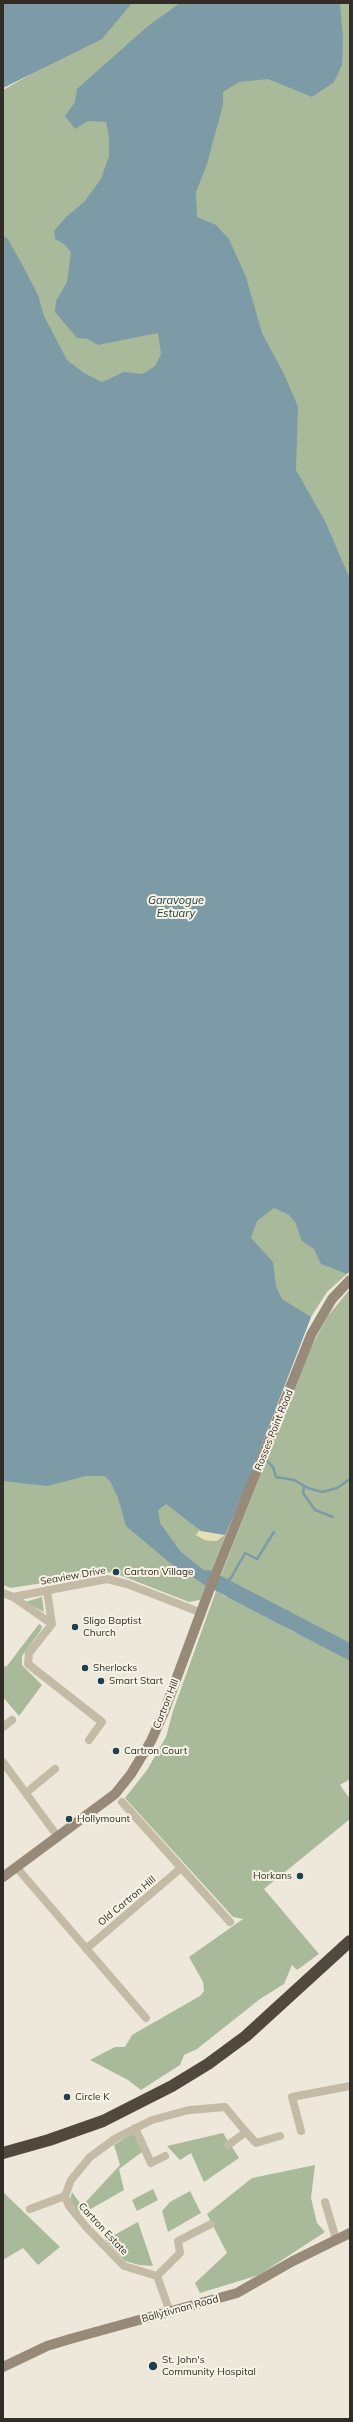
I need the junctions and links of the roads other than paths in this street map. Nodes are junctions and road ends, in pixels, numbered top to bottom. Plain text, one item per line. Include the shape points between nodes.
1 (350, 1280) edge
2 (210, 1588) joint
3 (47, 1590) junction
4 (3, 1594) edge
5 (13, 1597) junction
6 (202, 1613) junction
7 (52, 1624) junction
8 (12, 1720) dead end
9 (3, 1727) edge
10 (89, 1740) dead end
11 (3, 1762) edge
12 (55, 1770) dead end
13 (26, 1792) junction
14 (122, 1802) dead end
15 (58, 1837) junction
16 (17, 1868) junction
17 (181, 1868) junction
18 (3, 1877) edge
19 (230, 1922) dead end
20 (350, 1941) edge
21 (86, 1949) junction
22 (146, 2018) dead end
23 (350, 2086) edge
24 (135, 2128) junction
25 (301, 2131) dead end
26 (246, 2132) junction
27 (280, 2136) dead end
28 (228, 2145) dead end
29 (3, 2153) edge
30 (165, 2156) dead end
31 (65, 2196) junction
32 (325, 2202) dead end
33 (30, 2209) dead end
34 (211, 2224) dead end
35 (350, 2233) edge
36 (336, 2239) junction
37 (157, 2276) junction
38 (170, 2312) junction
39 (3, 2367) edge

1 - 2 main road, Rosses Point Road via 332,1299 311,1335
2 - 6 main road, Cartron Hill
3 - 5 street, Seaview Drive
3 - 6 street, Seaview Drive via 89,1581 114,1580
3 - 7 street
4 - 5 street, Seaview Drive
5 - 7 street, Seaview Drive
6 - 15 main road, Cartron Hill via 164,1712 151,1741 131,1774 115,1794
7 - 10 street via 29,1653 28,1664 102,1722
8 - 9 street
11 - 13 street
12 - 13 street
13 - 15 street
14 - 17 street
15 - 16 main road, Cartron Hill
16 - 18 main road, Cartron Hill
16 - 21 street
17 - 19 street
17 - 21 street, Old Cartron Hill
20 - 29 highway via 246,2036 184,2079 103,2121
21 - 22 street
23 - 25 street via 292,2097
24 - 26 street via 189,2110 225,2107
24 - 30 street via 151,2163
24 - 31 street via 90,2157 71,2180
26 - 27 street via 256,2144
26 - 28 street
31 - 33 street
31 - 37 street, Cartron Estate via 69,2206 124,2266
32 - 36 street
34 - 37 street via 178,2241 180,2253
35 - 36 main road, Ballytivnan Road
36 - 38 main road, Ballytivnan Road via 237,2293
37 - 38 street
38 - 39 main road, Ballytivnan Road via 47,2346

